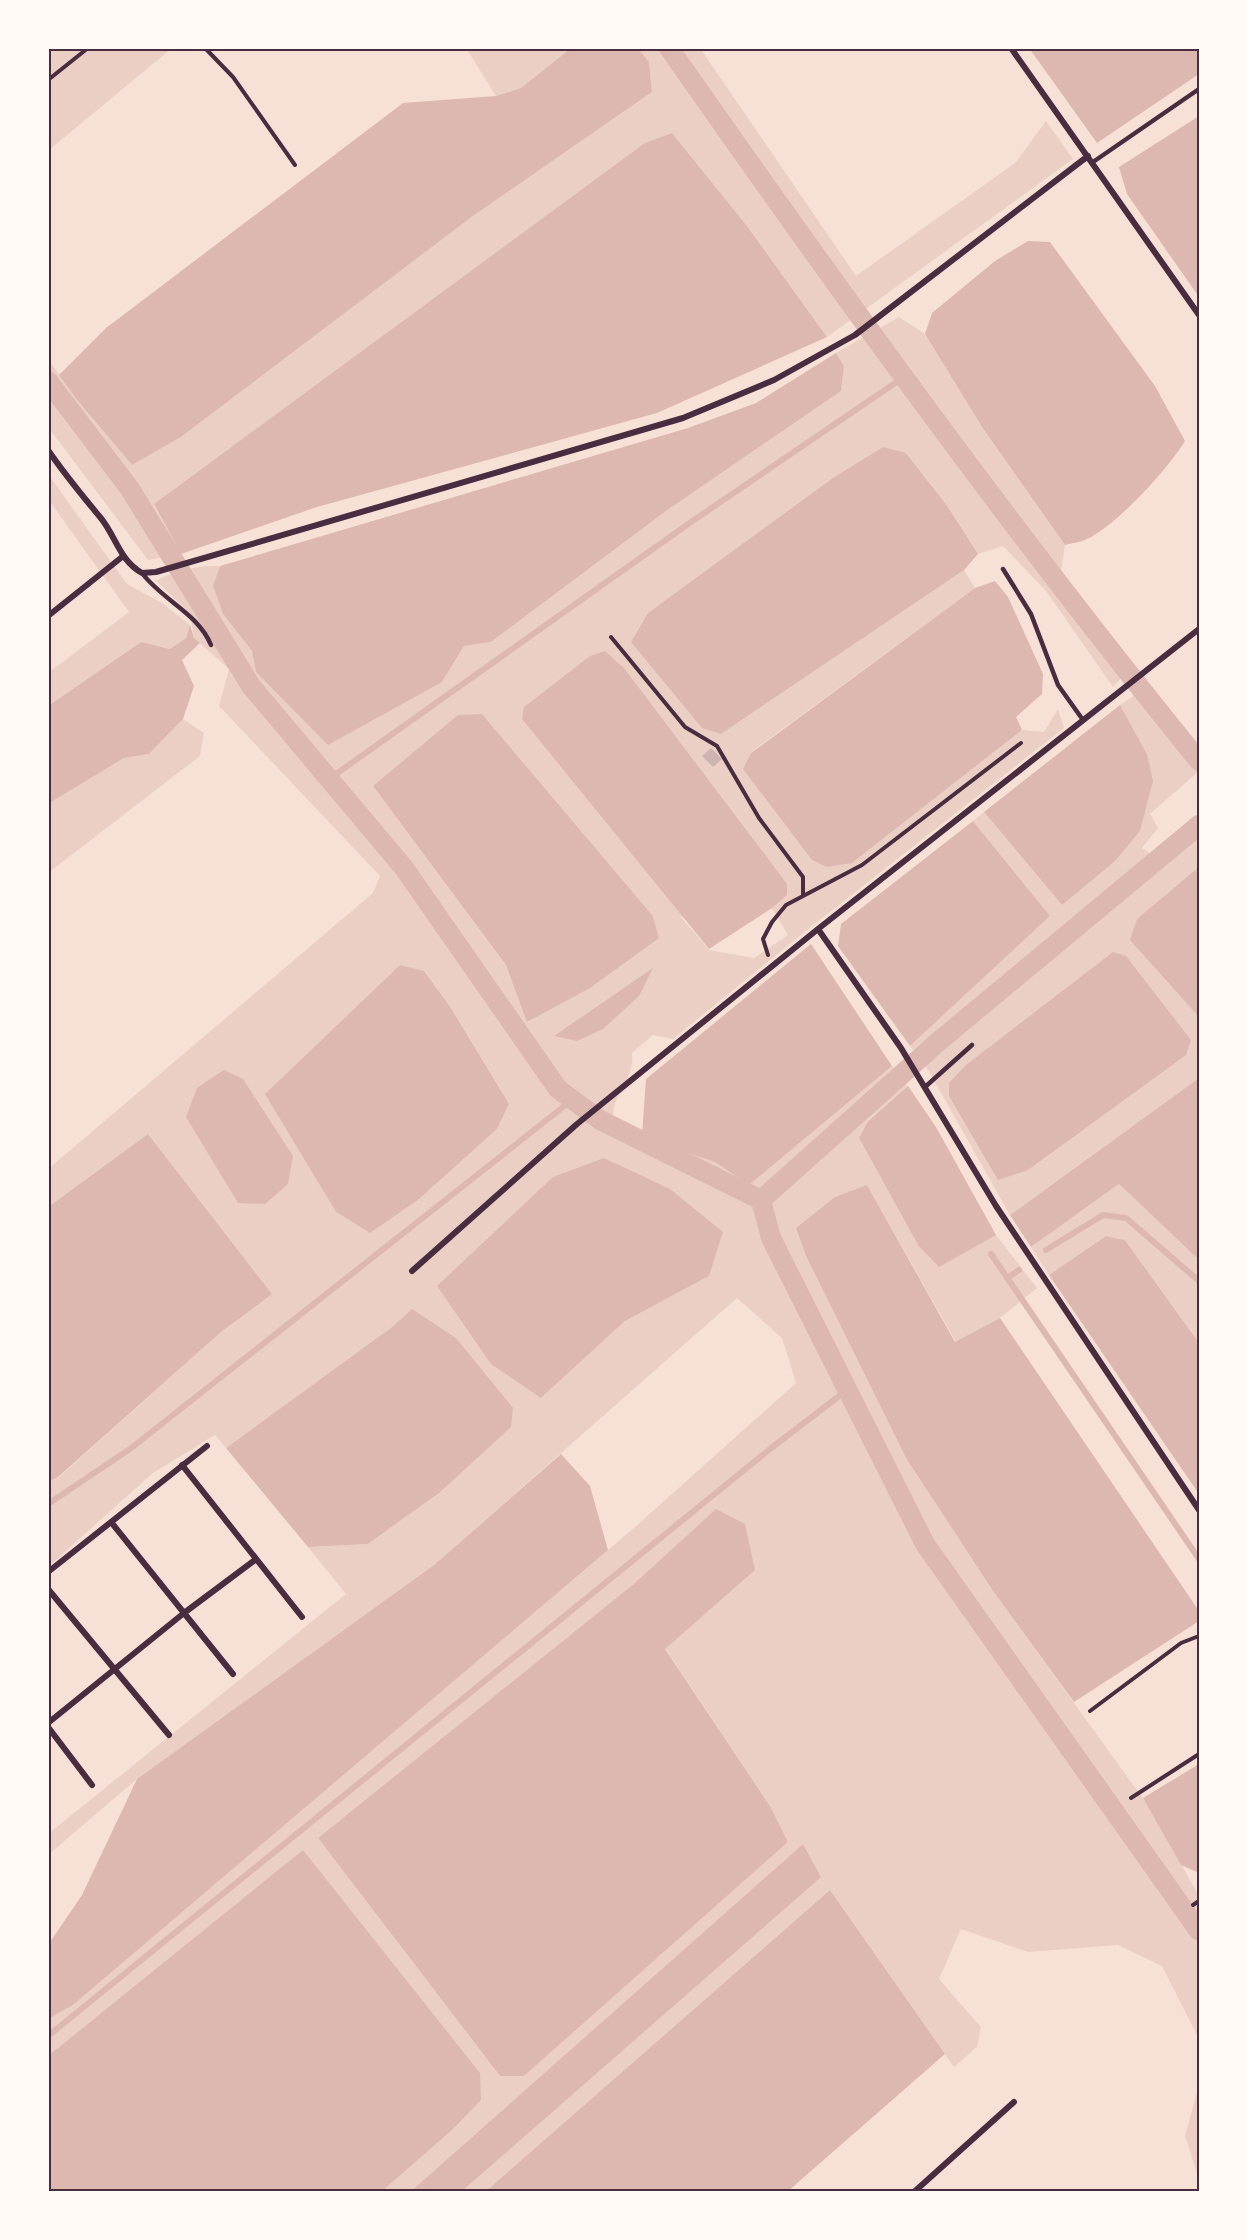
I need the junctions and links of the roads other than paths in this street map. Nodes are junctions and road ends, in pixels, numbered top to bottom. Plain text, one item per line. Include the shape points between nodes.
1 (1011, 48) edge
2 (1199, 89) edge
3 (1088, 156) junction
4 (1093, 162) junction
5 (1199, 315) edge
6 (48, 450) edge
7 (122, 557) junction
8 (1003, 569) dead end
9 (142, 573) junction
10 (48, 616) edge
11 (1199, 629) edge
12 (211, 645) dead end
13 (1083, 720) junction
14 (818, 928) junction
15 (972, 1045) dead end
16 (925, 1087) junction
17 (412, 1271) dead end
18 (207, 1446) dead end
19 (182, 1465) junction
20 (1199, 1510) edge
21 (111, 1522) junction
22 (255, 1560) junction
23 (48, 1572) edge
24 (48, 1588) edge
25 (184, 1613) junction
26 (303, 1617) dead end
27 (116, 1670) junction
28 (233, 1674) dead end
29 (49, 1729) edge
30 (169, 1735) dead end
31 (92, 1785) dead end
32 (1014, 2102) dead end
33 (914, 2192) edge

1 - 3 street
2 - 4 lane
3 - 4 street
3 - 9 street via 855,335 774,380 683,418
4 - 5 street
6 - 7 street via 101,518
7 - 9 street
7 - 10 street
8 - 13 lane via 1031,614 1058,685
9 - 12 lane via 201,627
11 - 13 street
13 - 14 street
14 - 16 street
14 - 17 street via 577,1124
15 - 16 lane
16 - 20 street via 996,1206
18 - 19 street
19 - 21 street
19 - 22 street
21 - 23 street
21 - 25 street
22 - 25 street
22 - 26 street
24 - 27 street
25 - 27 street
25 - 28 street
27 - 29 street
27 - 30 street
29 - 31 street
32 - 33 street

